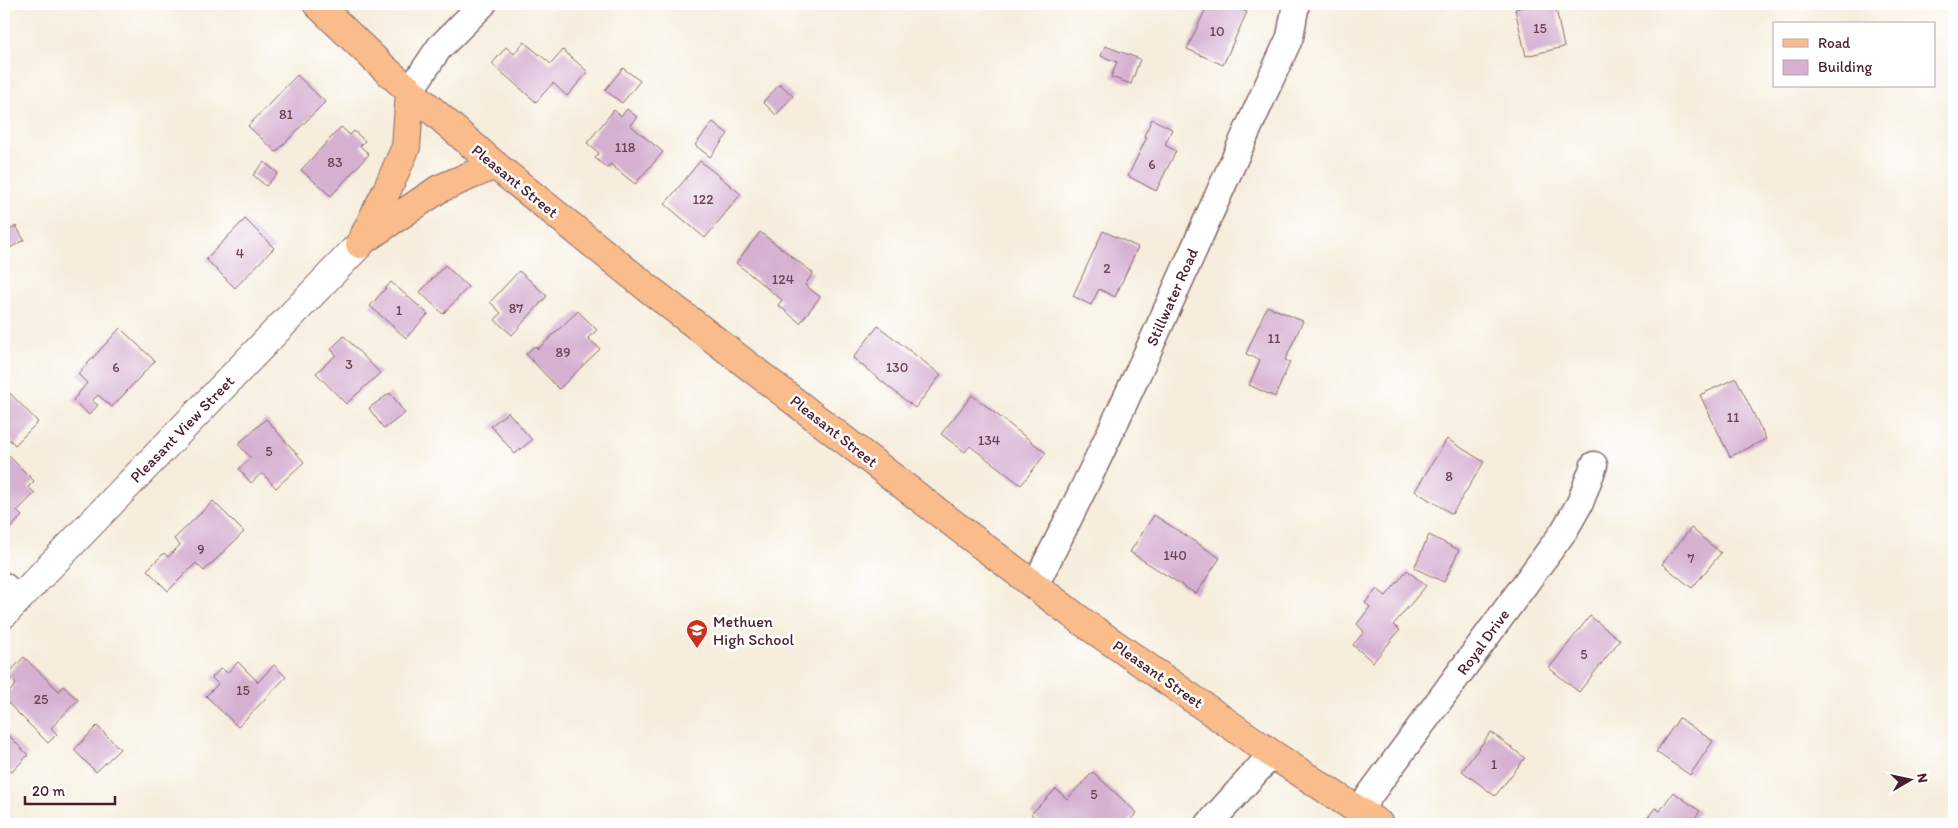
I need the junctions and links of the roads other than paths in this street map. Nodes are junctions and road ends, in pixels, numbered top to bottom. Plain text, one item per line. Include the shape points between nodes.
1 (316, 4) edge
2 (483, 4) edge
3 (1296, 4) edge
4 (410, 92) junction
5 (494, 165) junction
6 (360, 244) junction
7 (1594, 464) dead end
8 (1035, 586) junction
9 (8, 600) edge
10 (1272, 754) junction
11 (1369, 818) edge
12 (1209, 824) edge

1 - 4 main road, Pleasant Street
2 - 4 street via 439,48
3 - 8 street, Stillwater Road via 1290,37 1125,402
4 - 5 main road, Pleasant Street
4 - 6 main road via 406,147
5 - 6 main road via 439,189
5 - 8 main road, Pleasant Street via 649,289
6 - 9 street, Pleasant View Street
7 - 11 street, Royal Drive via 1580,503 1564,531
8 - 10 main road, Pleasant Street
10 - 11 main road, Pleasant Street
10 - 12 street

